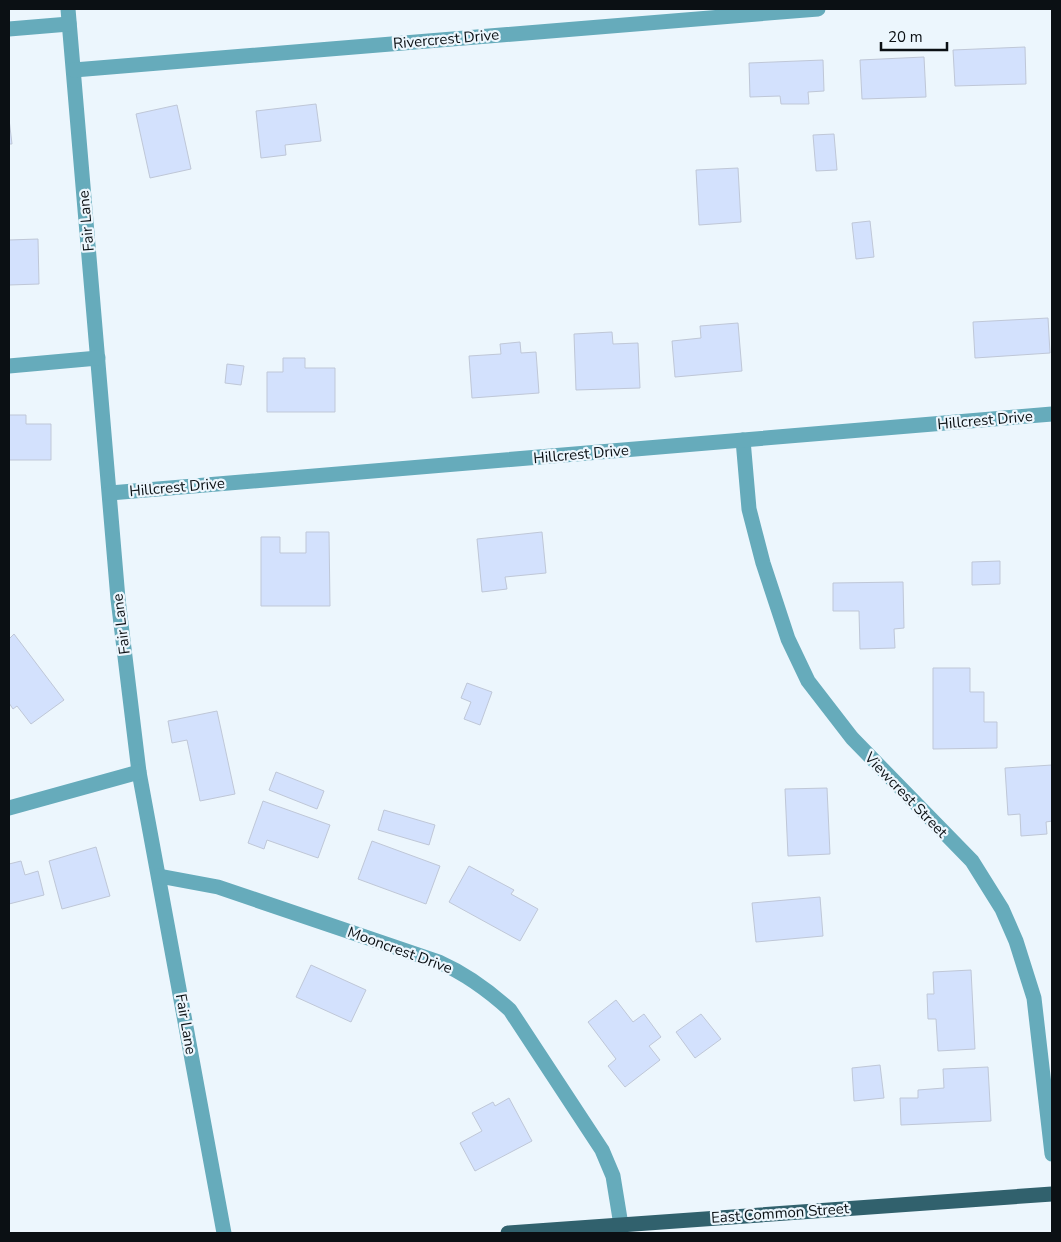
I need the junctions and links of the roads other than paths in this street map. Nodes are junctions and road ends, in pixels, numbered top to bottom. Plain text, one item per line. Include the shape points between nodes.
1 (68, 9) edge
2 (818, 9) edge
3 (70, 24) junction
4 (9, 29) edge
5 (74, 70) junction
6 (98, 358) junction
7 (9, 366) edge
8 (1052, 414) edge
9 (743, 440) junction
10 (110, 493) junction
11 (139, 772) junction
12 (9, 808) edge
13 (159, 876) junction
14 (1052, 1154) edge
15 (1052, 1194) edge
16 (621, 1225) junction
17 (224, 1233) edge
18 (508, 1233) edge

1 - 3 street, Fair Lane
2 - 5 street, Rivercrest Drive
3 - 4 street
3 - 5 street, Fair Lane
5 - 6 street, Fair Lane
6 - 7 street
6 - 10 street, Fair Lane
8 - 9 street, Hillcrest Drive
9 - 10 street, Hillcrest Drive
9 - 14 street, Viewcrest Street via 749,509 763,564 788,639 808,681 852,738 972,861 1002,909 1016,941 1034,998
10 - 11 street, Fair Lane via 118,599
11 - 12 street
11 - 13 street, Fair Lane
13 - 16 street, Mooncrest Drive via 218,887 439,962 463,973 494,995 510,1010 602,1150 613,1176
13 - 17 street, Fair Lane
15 - 16 main road, East Common Street
16 - 18 main road, East Common Street

